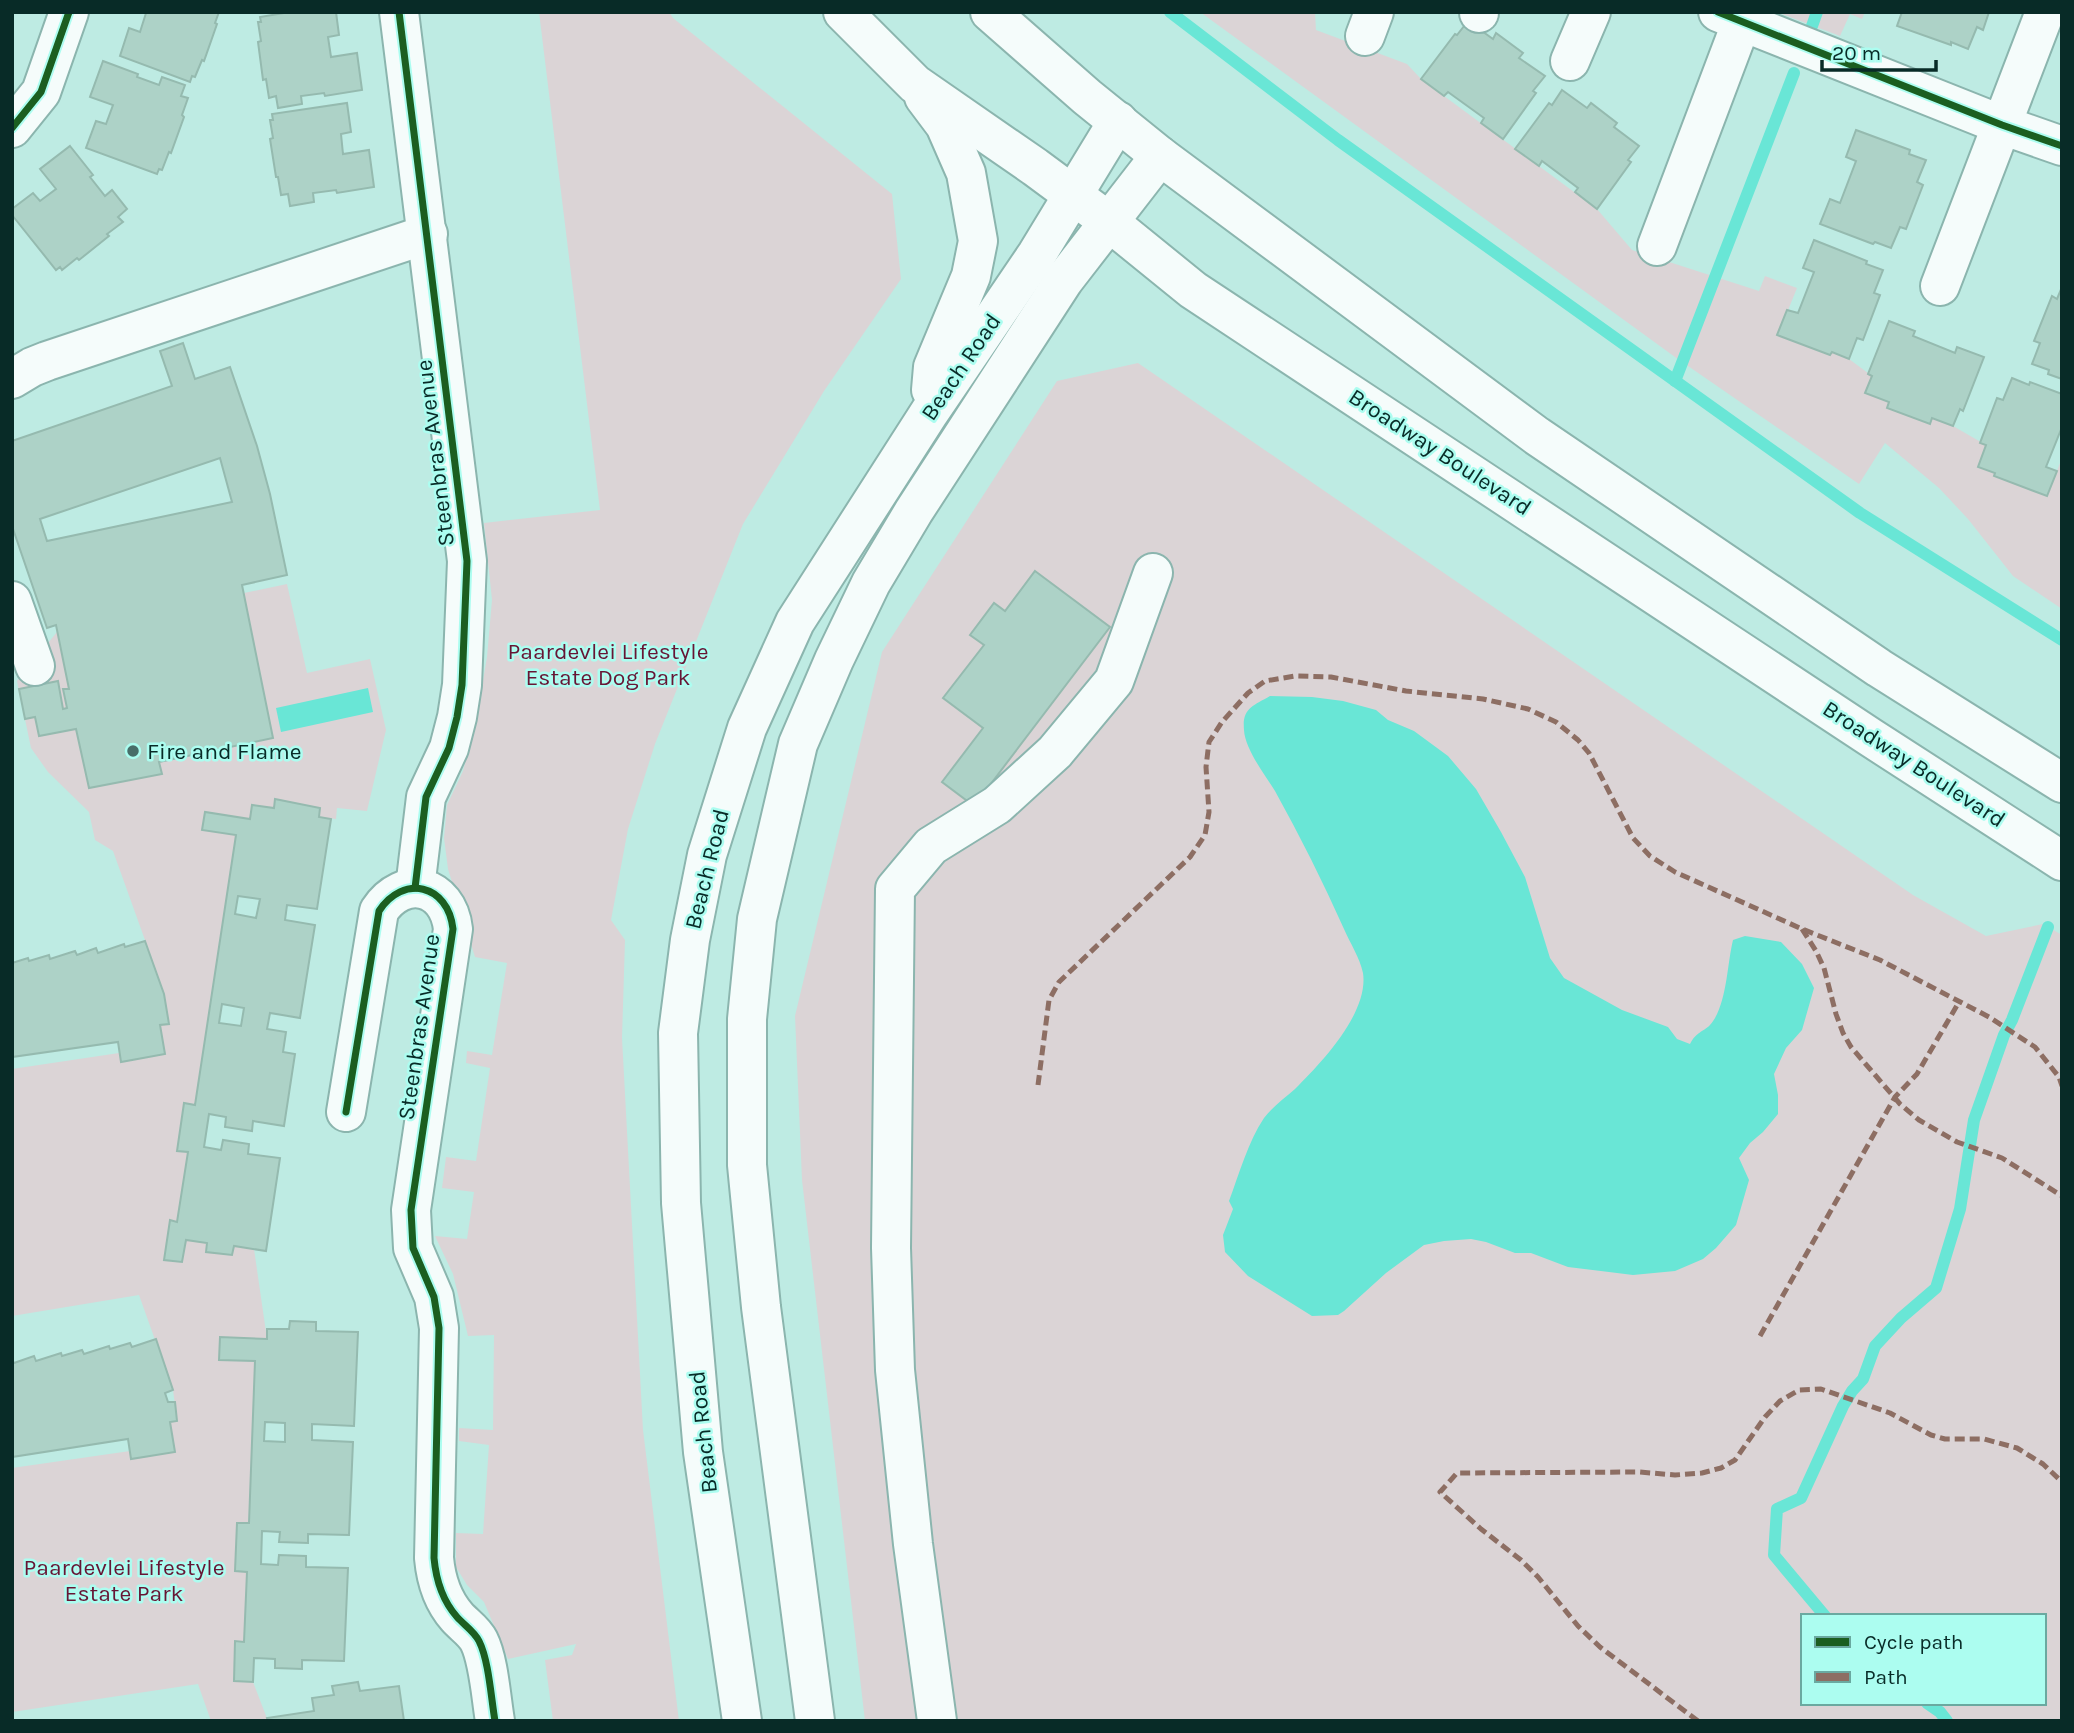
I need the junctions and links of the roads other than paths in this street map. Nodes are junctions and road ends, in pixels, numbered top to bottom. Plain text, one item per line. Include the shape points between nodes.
1 (69, 12) edge
2 (399, 12) edge
3 (843, 12) edge
4 (990, 12) edge
5 (1591, 12) edge
6 (2045, 12) edge
7 (1730, 16) edge
8 (1570, 61) dead end
9 (915, 84) junction
10 (1118, 121) junction
11 (2003, 125) junction
12 (12, 128) edge
13 (2062, 146) edge
14 (1160, 156) junction
15 (1072, 195) junction
16 (1108, 221) junction
17 (428, 234) junction
18 (1657, 246) dead end
19 (1940, 286) dead end
20 (14, 372) edge
21 (929, 413) junction
22 (1153, 573) dead end
23 (12, 601) edge
24 (35, 666) dead end
25 (2062, 783) edge
26 (2062, 861) edge
27 (415, 888) junction
28 (346, 1112) dead end
29 (495, 1721) edge
30 (743, 1721) edge
31 (815, 1721) edge
32 (937, 1721) edge

1 - 12 main road via 41,92
2 - 17 main road, Steenbras Avenue
3 - 9 main road, Broadway Boulevard
4 - 10 main road
5 - 8 main road
6 - 11 main road
7 - 11 main road
7 - 18 main road
9 - 15 main road, Broadway Boulevard
9 - 21 main road via 944,125 967,173 978,241 971,276 933,367
10 - 14 main road
10 - 15 main road, Beach Road
11 - 13 main road
11 - 19 main road
14 - 16 main road, Beach Road
14 - 25 main road via 1536,436 1878,668
15 - 16 main road, Broadway Boulevard
15 - 21 main road, Beach Road
16 - 26 main road, Broadway Boulevard via 1193,290
16 - 31 main road, Beach Road via 1063,280 871,583 797,744 757,919 747,1019 747,1165
17 - 20 main road
17 - 27 main road, Steenbras Avenue via 467,561 457,717 449,748 426,797
21 - 30 main road, Beach Road via 795,622 747,727 707,855 690,940 678,1033 681,1203 703,1452
22 - 32 main road via 1114,681 1055,752 997,804 931,845 895,889 891,1248 895,1370
23 - 24 main road
27 - 28 main road via 394,894 379,911
27 - 29 main road, Steenbras Avenue via 428,890 447,905 453,929 411,1210 413,1248 434,1297 439,1328 434,1558 436,1577 450,1609 479,1641

